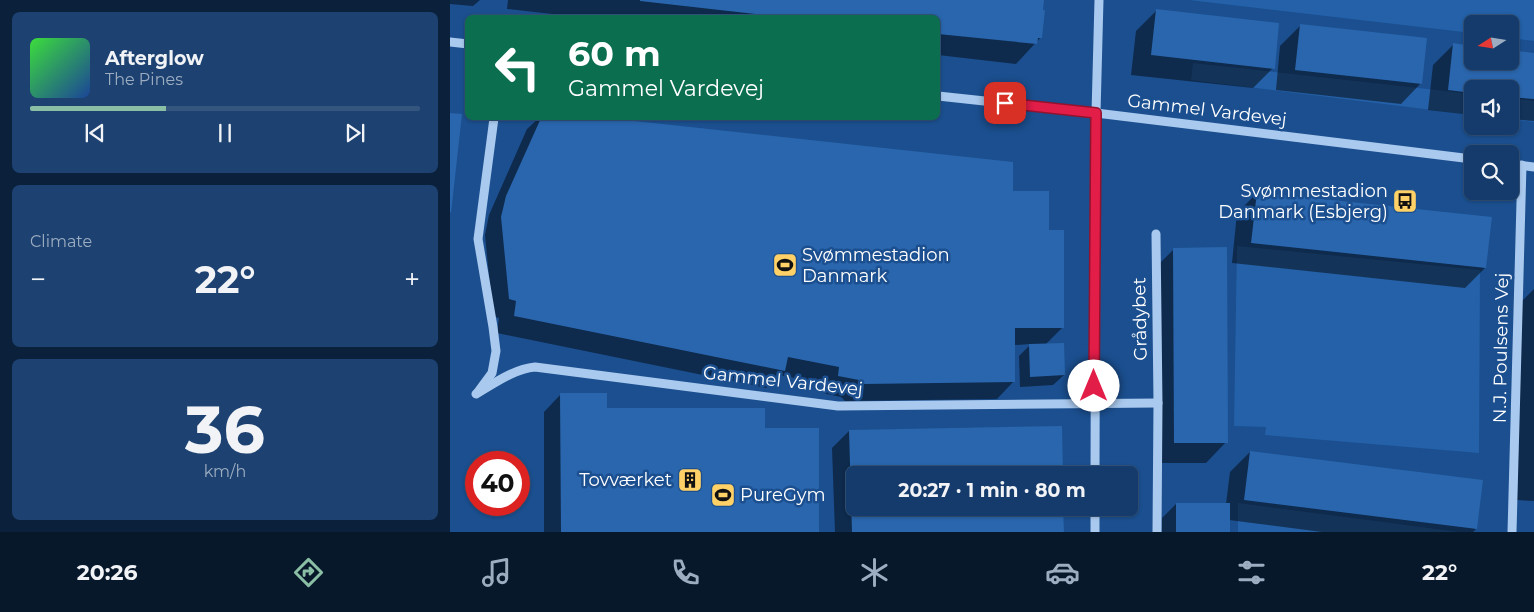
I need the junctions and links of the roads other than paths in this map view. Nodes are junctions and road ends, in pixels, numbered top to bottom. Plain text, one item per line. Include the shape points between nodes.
1 (1100, 0) edge
2 (450, 42) edge
3 (465, 44) edge
4 (940, 96) edge
5 (1096, 113) junction
6 (494, 120) edge
7 (1464, 158) edge
8 (1519, 165) edge
9 (1522, 165) junction
10 (1534, 167) edge
11 (1156, 234) dead end
12 (1158, 403) junction
13 (1094, 405) junction
14 (1095, 466) edge
15 (1095, 516) edge
16 (1095, 532) edge
17 (1157, 532) edge
18 (1512, 532) edge

1 - 5 street
2 - 3 street
4 - 5 street, Gammel Vardevej
5 - 7 street, Gammel Vardevej
5 - 13 street
6 - 13 street, Gammel Vardevej via 478,239 496,351 492,373 476,394 513,373 535,367 838,406
8 - 9 street
9 - 10 street
9 - 18 street, N.J. Poulsens Vej
11 - 12 street, Grådybet
12 - 13 street
12 - 17 street, Grådybet
13 - 14 street
15 - 16 street

